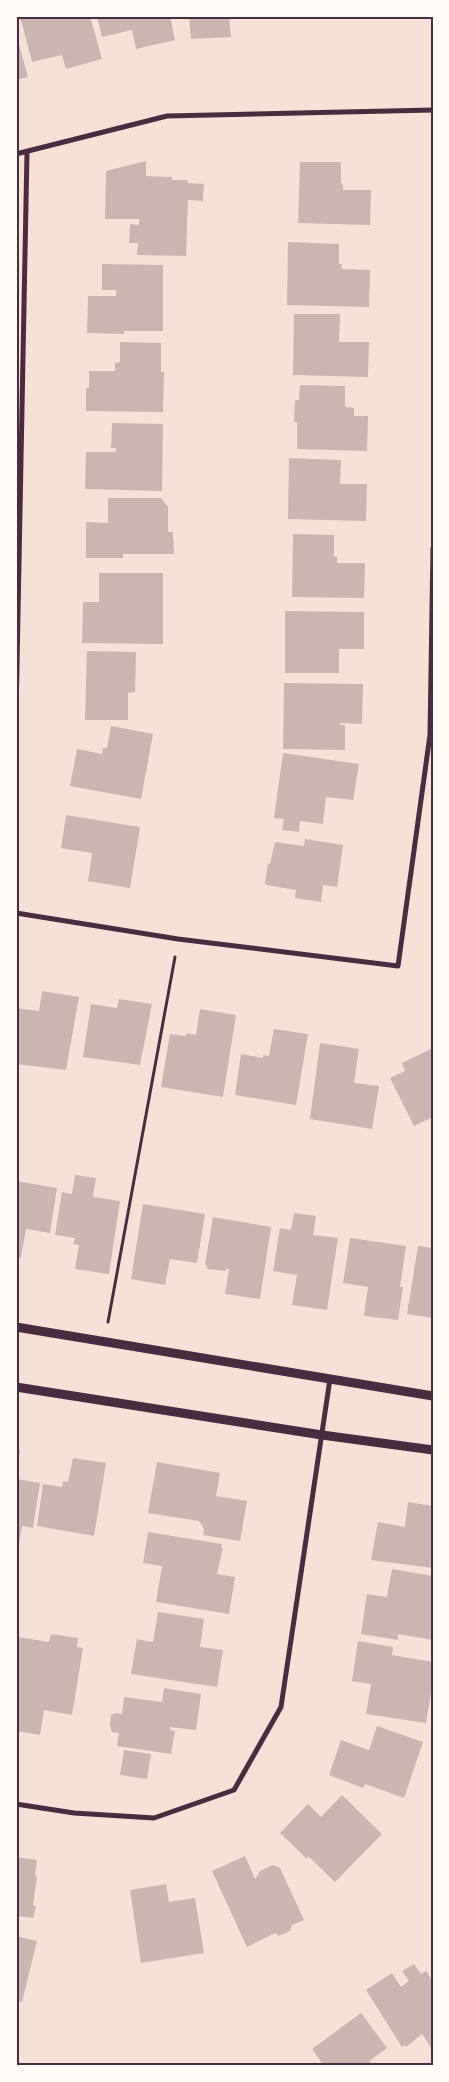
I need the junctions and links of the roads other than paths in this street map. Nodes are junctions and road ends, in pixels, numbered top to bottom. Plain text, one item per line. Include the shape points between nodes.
1 (433, 110) edge
2 (27, 152) junction
3 (16, 154) edge
4 (433, 548) edge
5 (16, 718) edge
6 (16, 913) edge
7 (16, 1327) edge
8 (330, 1379) junction
9 (16, 1387) edge
10 (433, 1396) edge
11 (322, 1435) junction
12 (433, 1450) edge
13 (16, 1804) edge

1 - 2 street via 167,116
2 - 3 street
2 - 5 street
4 - 6 street via 430,734 398,966 178,939
7 - 8 street
8 - 10 street
8 - 11 street
9 - 11 street
11 - 12 street
11 - 13 street via 281,1707 234,1790 154,1818 74,1813

